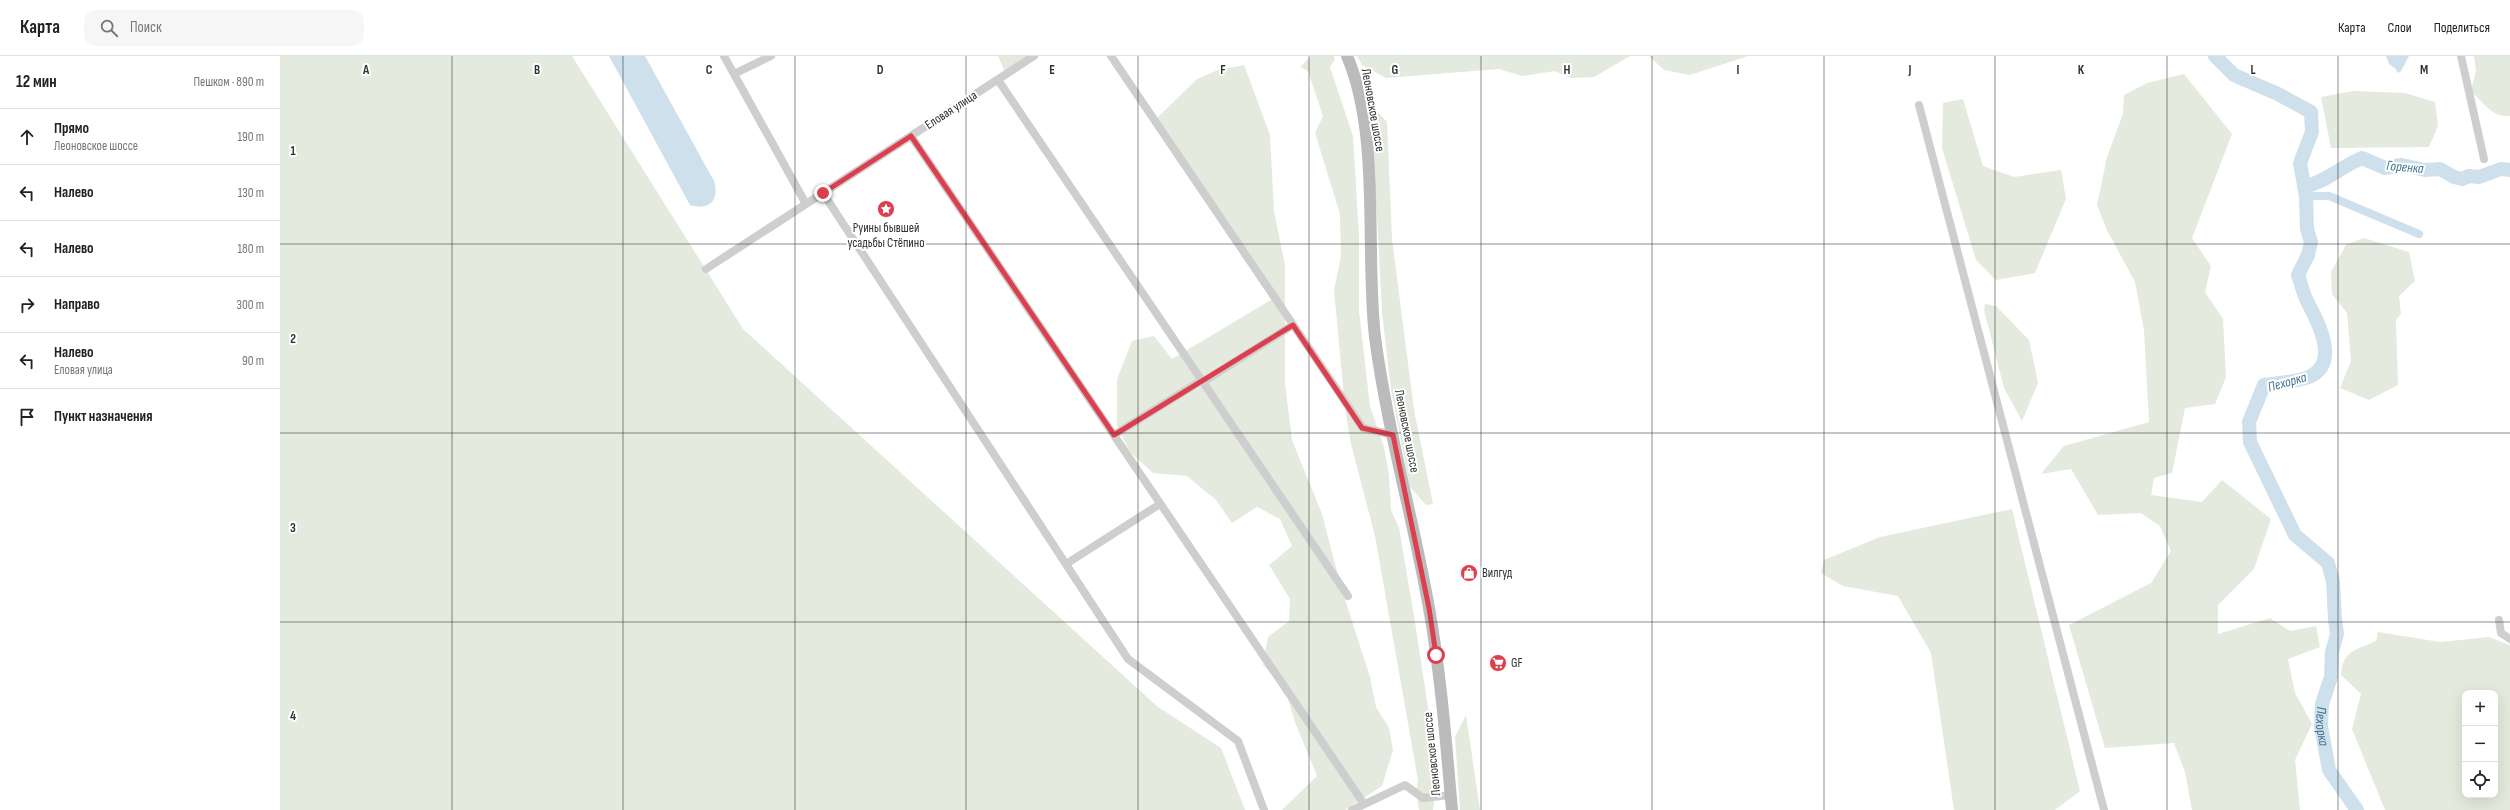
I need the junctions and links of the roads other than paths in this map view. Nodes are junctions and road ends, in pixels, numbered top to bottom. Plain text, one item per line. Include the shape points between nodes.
1 (724, 56) edge
2 (771, 56) edge
3 (1034, 56) edge
4 (1111, 56) edge
5 (1347, 56) edge
6 (2461, 56) edge
7 (734, 74) junction
8 (998, 80) junction
9 (1919, 106) dead end
10 (911, 136) junction
11 (2484, 159) dead end
12 (823, 193) junction
13 (806, 204) junction
14 (706, 269) dead end
15 (1293, 325) junction
16 (1202, 381) junction
17 (1114, 435) junction
18 (1393, 435) junction
19 (1160, 504) junction
20 (1066, 564) junction
21 (1348, 596) dead end
22 (2499, 620) dead end
23 (2510, 639) edge
24 (1451, 795) junction
25 (1364, 804) junction
26 (1264, 810) edge
27 (1352, 810) edge
28 (1452, 810) edge
29 (2104, 810) edge

1 - 7 street
2 - 7 street
3 - 8 street, Еловая улица
4 - 15 street
5 - 18 main road, Леоновское шоссе via 1356,85 1365,134 1372,309
6 - 11 street
7 - 13 street
8 - 10 street, Еловая улица
8 - 16 street
9 - 29 street
10 - 12 street, Еловая улица
10 - 17 street
12 - 13 street, Еловая улица
12 - 20 street
13 - 14 street, Еловая улица
15 - 16 street
15 - 18 street via 1362,428
16 - 17 street
16 - 21 street
17 - 19 street
18 - 24 main road, Леоновское шоссе via 1429,608
19 - 20 street
19 - 25 street
20 - 26 street via 1128,659 1238,741
22 - 23 street via 2501,633
24 - 25 street via 1423,798 1405,785
24 - 28 main road, Леоновское шоссе
25 - 27 street

